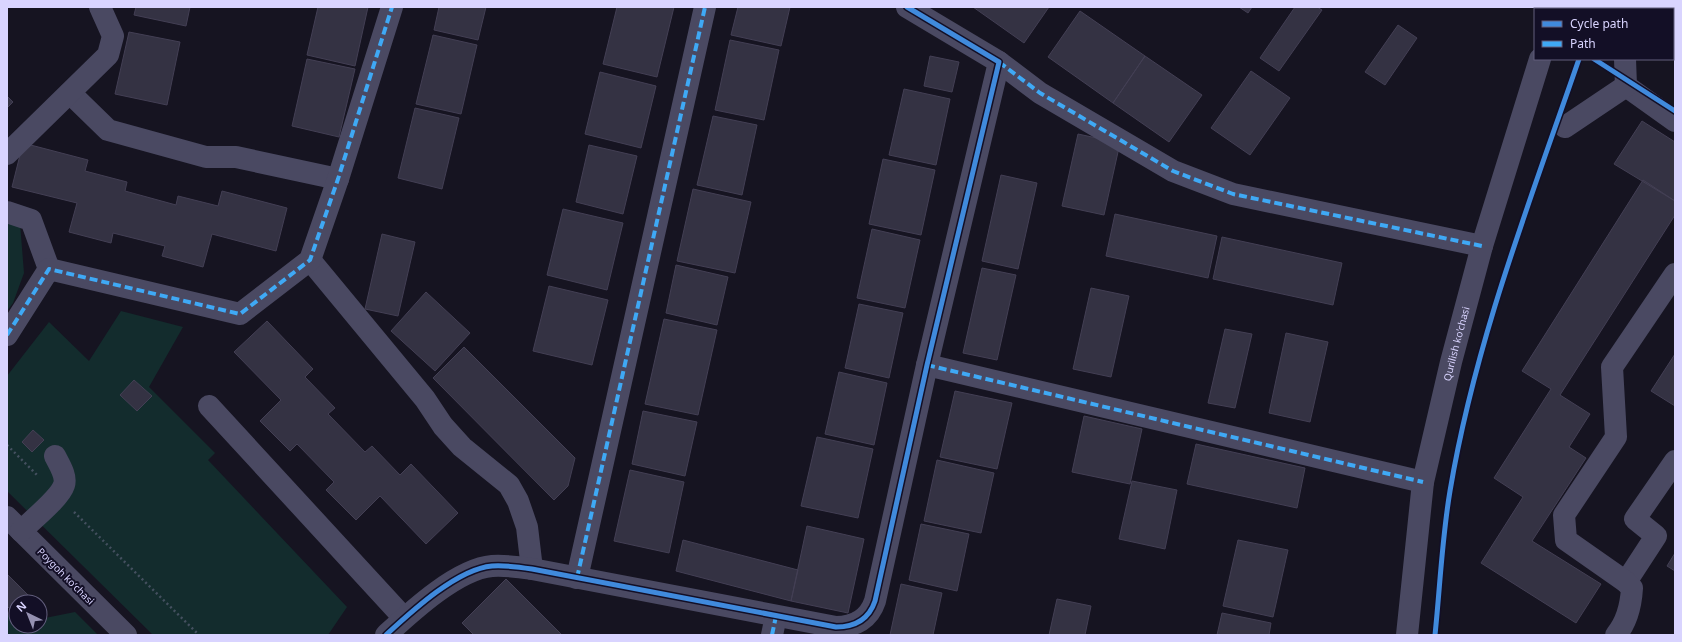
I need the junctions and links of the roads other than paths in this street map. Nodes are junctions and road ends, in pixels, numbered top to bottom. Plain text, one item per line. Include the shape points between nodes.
1 (100, 7) edge
2 (392, 7) edge
3 (705, 7) edge
4 (907, 7) edge
5 (1540, 60) edge
6 (1625, 60) edge
7 (999, 62) junction
8 (1626, 86) junction
9 (70, 93) junction
10 (1675, 121) edge
11 (1558, 134) road end
12 (7, 154) edge
13 (338, 179) junction
14 (7, 212) edge
15 (1482, 246) junction
16 (310, 260) junction
17 (49, 269) junction
18 (1675, 274) edge
19 (7, 335) edge
20 (927, 365) junction
21 (210, 406) dead end
22 (55, 456) dead end
23 (1675, 461) edge
24 (1423, 482) junction
25 (14, 524) edge
26 (532, 569) junction
27 (577, 578) junction
28 (1626, 582) junction
29 (774, 625) edge
30 (394, 630) edge
31 (126, 635) edge
32 (1407, 635) edge
33 (1616, 635) edge

1 - 9 street via 113,36 108,55
2 - 13 street
3 - 27 street
4 - 7 street
5 - 15 street, Qurilish ko'chasi
6 - 8 street
7 - 15 street via 1040,93 1173,171 1233,194
7 - 20 street
8 - 10 street
8 - 11 street
9 - 12 street
9 - 13 street via 108,130 206,157 236,158
13 - 16 street
14 - 17 street via 31,220
15 - 24 street, Qurilish ko'chasi
16 - 17 street via 240,314
16 - 26 street via 425,399 443,426 462,447 509,485 527,526
17 - 19 street
18 - 28 street via 1612,367 1616,437 1564,515 1566,540
20 - 24 street
20 - 29 street via 875,601 870,613 855,624 843,627
21 - 30 street
22 - 25 street via 63,472 64,485 58,496
23 - 28 street via 1635,519 1656,536
24 - 32 street, Qurilish ko'chasi
25 - 31 street, Poygoh koʻchasi
26 - 27 street
26 - 30 street via 491,566 477,570 449,584
27 - 29 street
28 - 33 street via 1632,588 1631,603 1621,630

